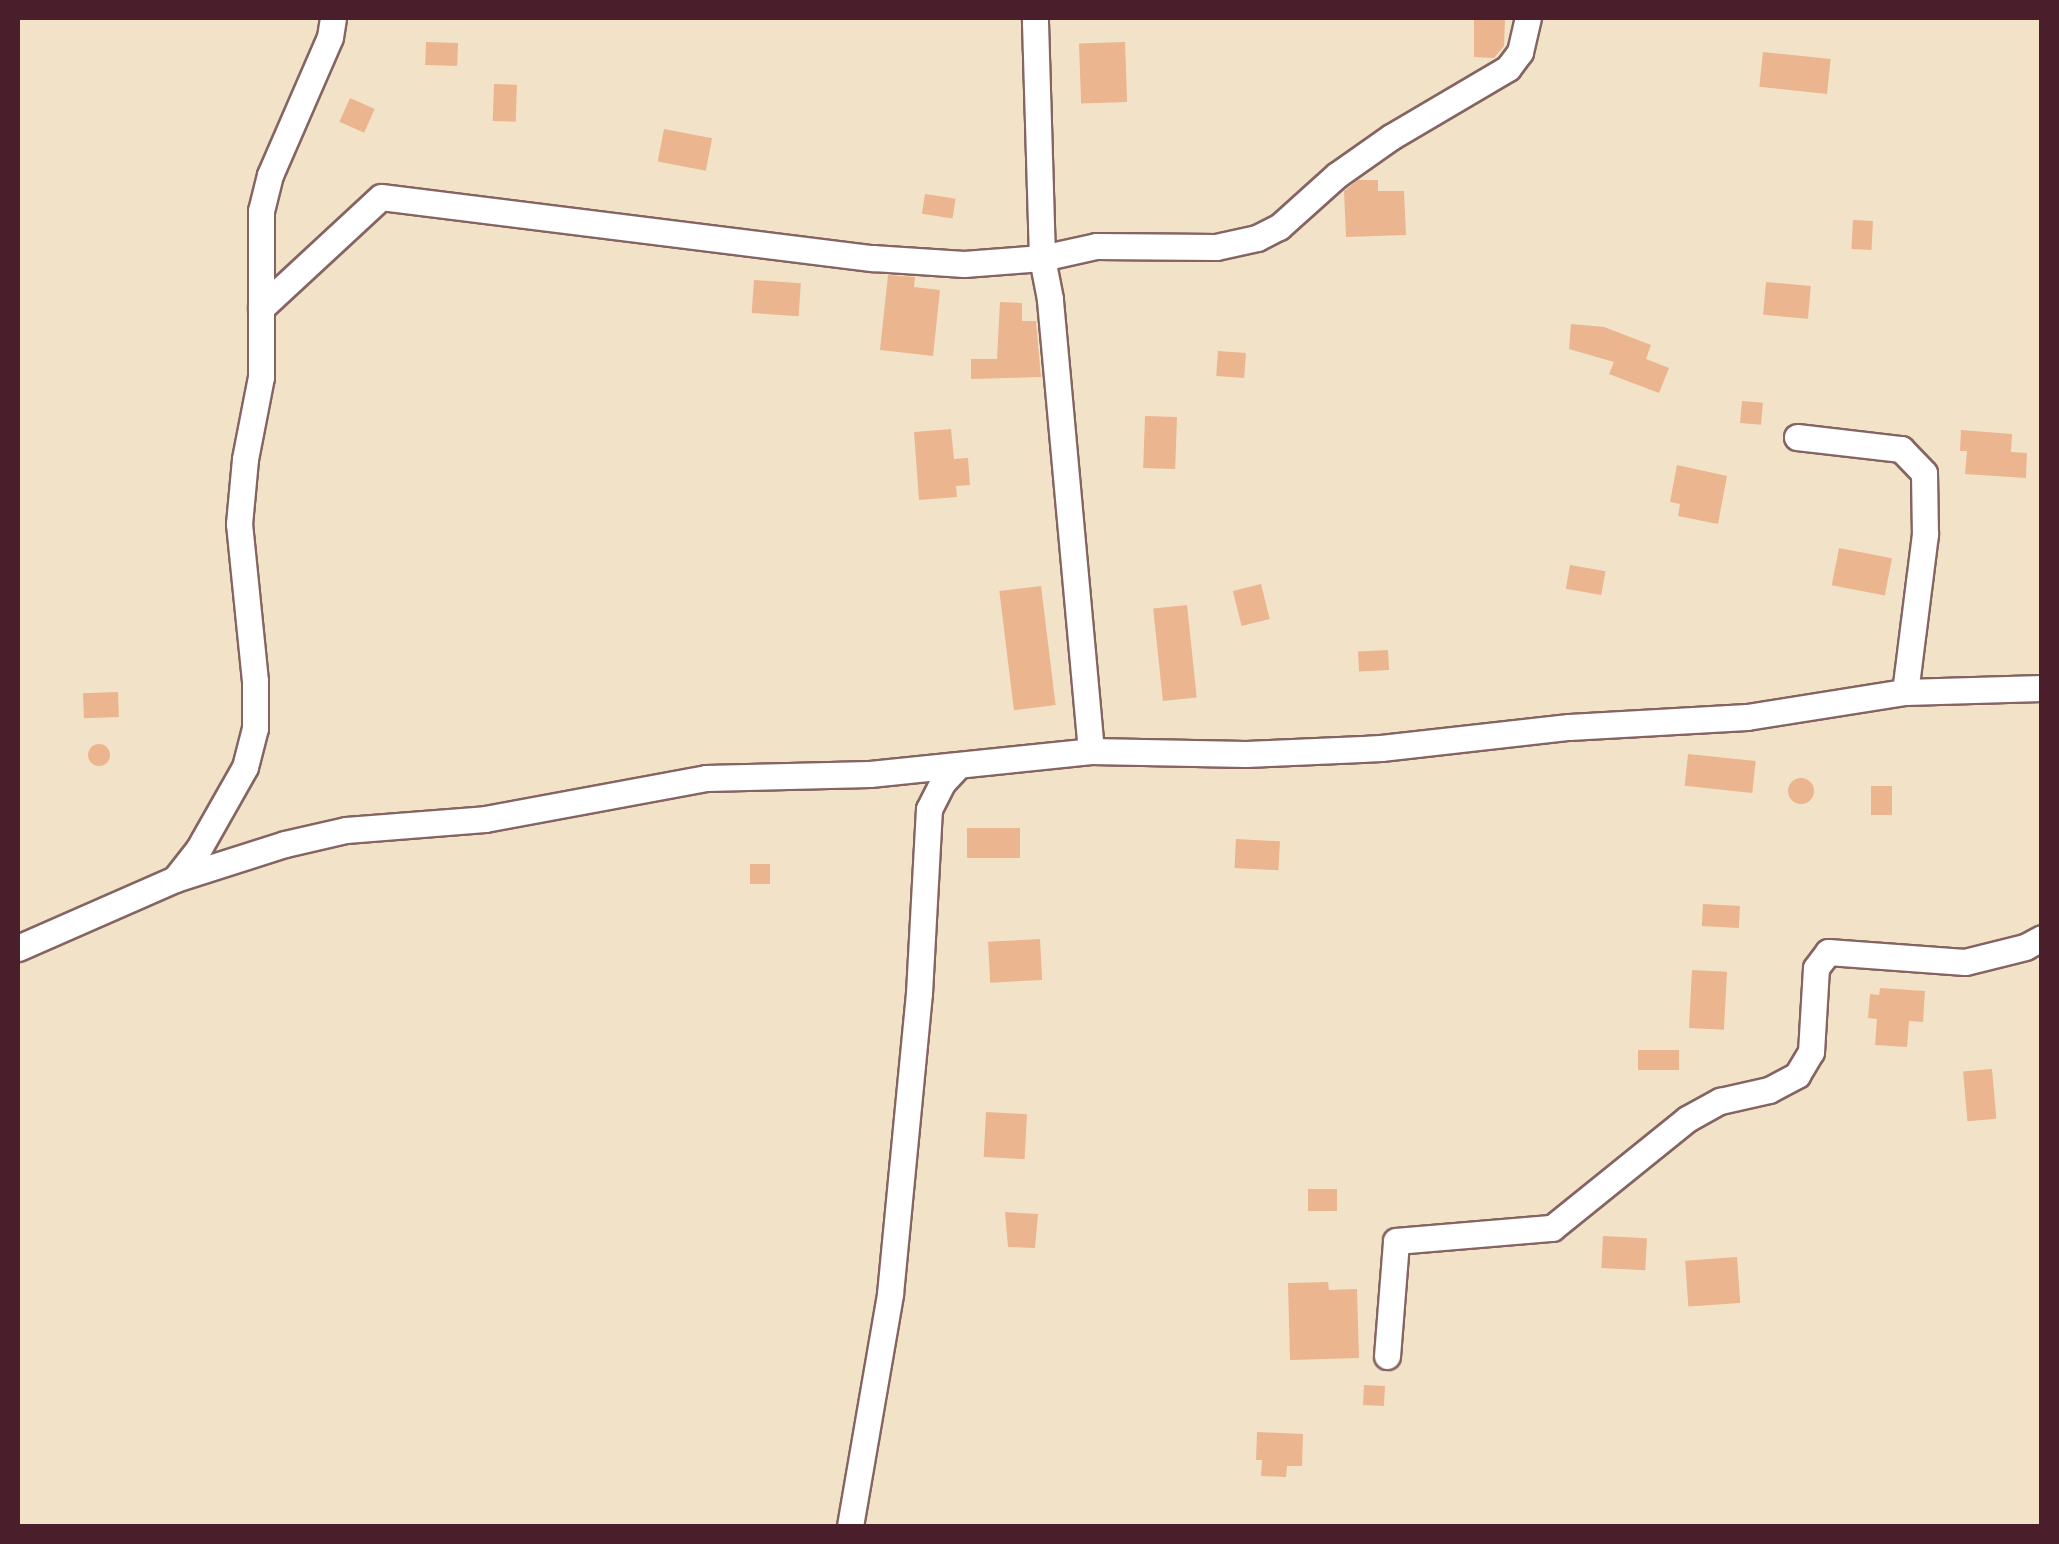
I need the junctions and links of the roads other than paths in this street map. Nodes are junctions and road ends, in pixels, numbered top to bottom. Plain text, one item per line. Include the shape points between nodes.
1 (333, 18) edge
2 (1035, 18) edge
3 (1528, 18) edge
4 (1042, 258) junction
5 (262, 308) junction
6 (1797, 436) dead end
7 (2042, 688) edge
8 (1906, 692) junction
9 (1092, 751) junction
10 (959, 765) junction
11 (175, 878) junction
12 (2042, 938) edge
13 (18, 948) edge
14 (1387, 1356) dead end
15 (850, 1526) edge

1 - 5 street via 270,175 262,211
2 - 4 street
3 - 4 street via 1520,52 1508,68 1390,137 1280,228 1216,247 1096,246
4 - 5 street via 964,264 854,256 381,197
4 - 9 street
5 - 11 street via 262,377 240,524 255,728 245,766
6 - 8 street via 1901,449 1924,473 1925,534
7 - 8 street
8 - 9 street via 1746,717 1568,727 1382,748
9 - 10 street
10 - 11 street via 706,778 485,819 346,830
10 - 15 street via 929,810 890,1294
11 - 13 street
12 - 14 street via 1965,962 1828,952 1816,968 1811,1052 1797,1075 1769,1090 1720,1101 1687,1120 1552,1228 1396,1241

